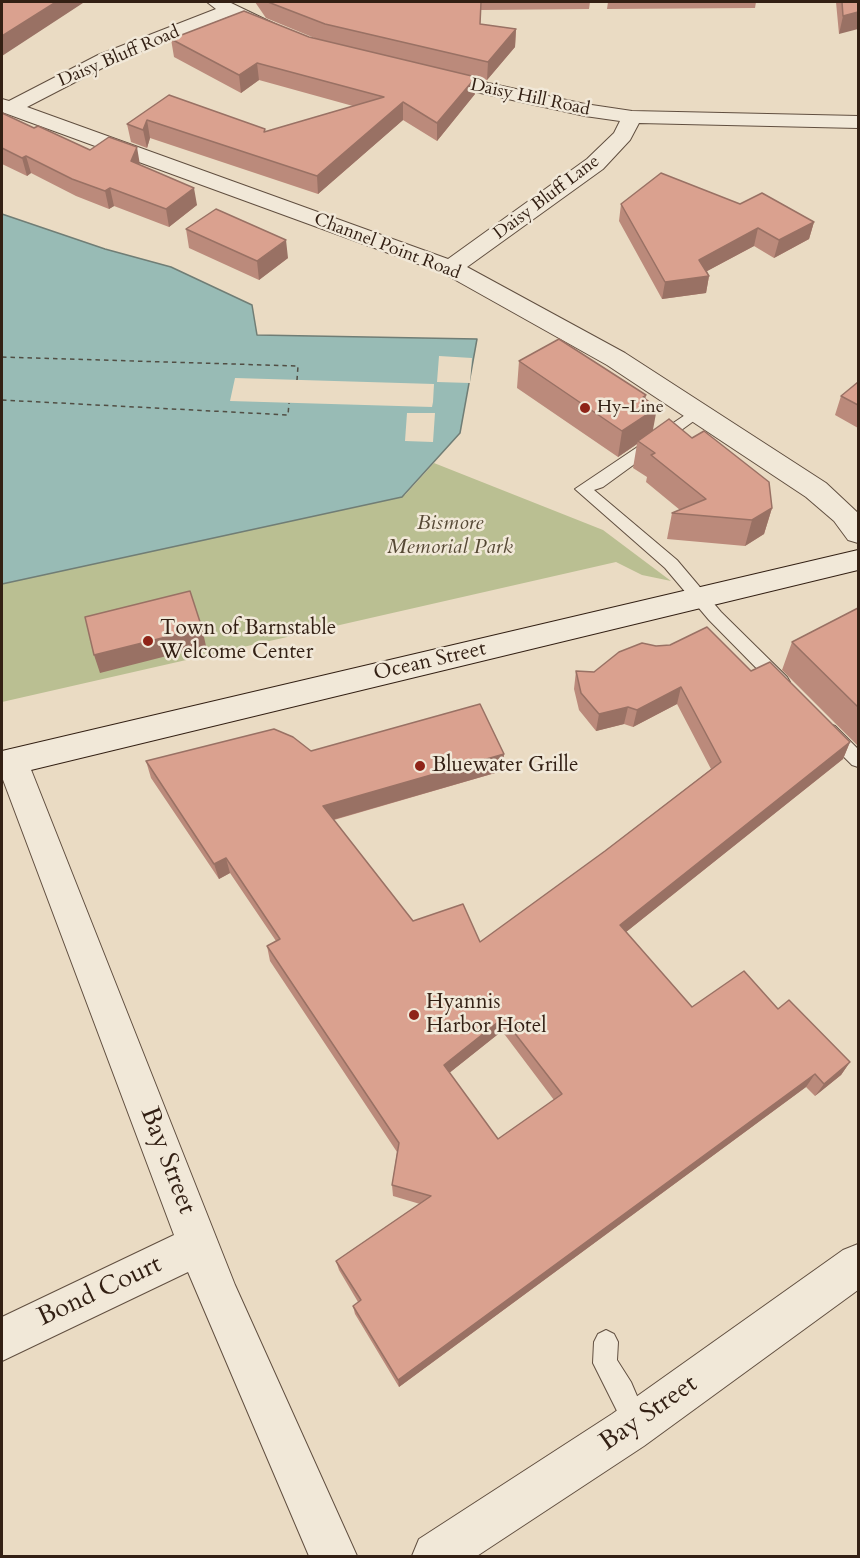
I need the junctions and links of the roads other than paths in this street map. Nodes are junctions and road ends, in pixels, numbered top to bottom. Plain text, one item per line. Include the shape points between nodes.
1 (223, 6) edge
2 (290, 38) edge
3 (420, 74) edge
4 (6, 107) edge
5 (632, 117) junction
6 (858, 123) edge
7 (451, 268) junction
8 (697, 412) junction
9 (858, 533) edge
10 (858, 560) edge
11 (699, 597) junction
12 (789, 690) edge
13 (816, 718) edge
14 (858, 760) edge
15 (7, 763) edge
16 (198, 1245) junction
17 (858, 1265) edge
18 (2, 1339) edge
19 (606, 1342) dead end
20 (636, 1424) junction
21 (333, 1557) edge
22 (436, 1557) edge

1 - 2 street
1 - 4 street, Daisy Bluff Road
3 - 5 street, Daisy Hill Road
4 - 7 street, Channel Point Road
5 - 6 street, Daisy Hill Road
5 - 7 street, Daisy Bluff Lane via 623,136 595,164
7 - 8 street, Channel Point Road via 616,359
8 - 9 street, Channel Point Road via 816,490 844,514
8 - 11 lane via 598,483 583,489 671,564
10 - 11 street, Ocean Street
11 - 12 lane
11 - 15 street, Ocean Street
13 - 14 lane
15 - 16 street, Bay Street
16 - 18 street, Bond Court
16 - 21 street, Bay Street
17 - 20 street, Bay Street
19 - 20 lane via 605,1363
20 - 22 street, Bay Street

